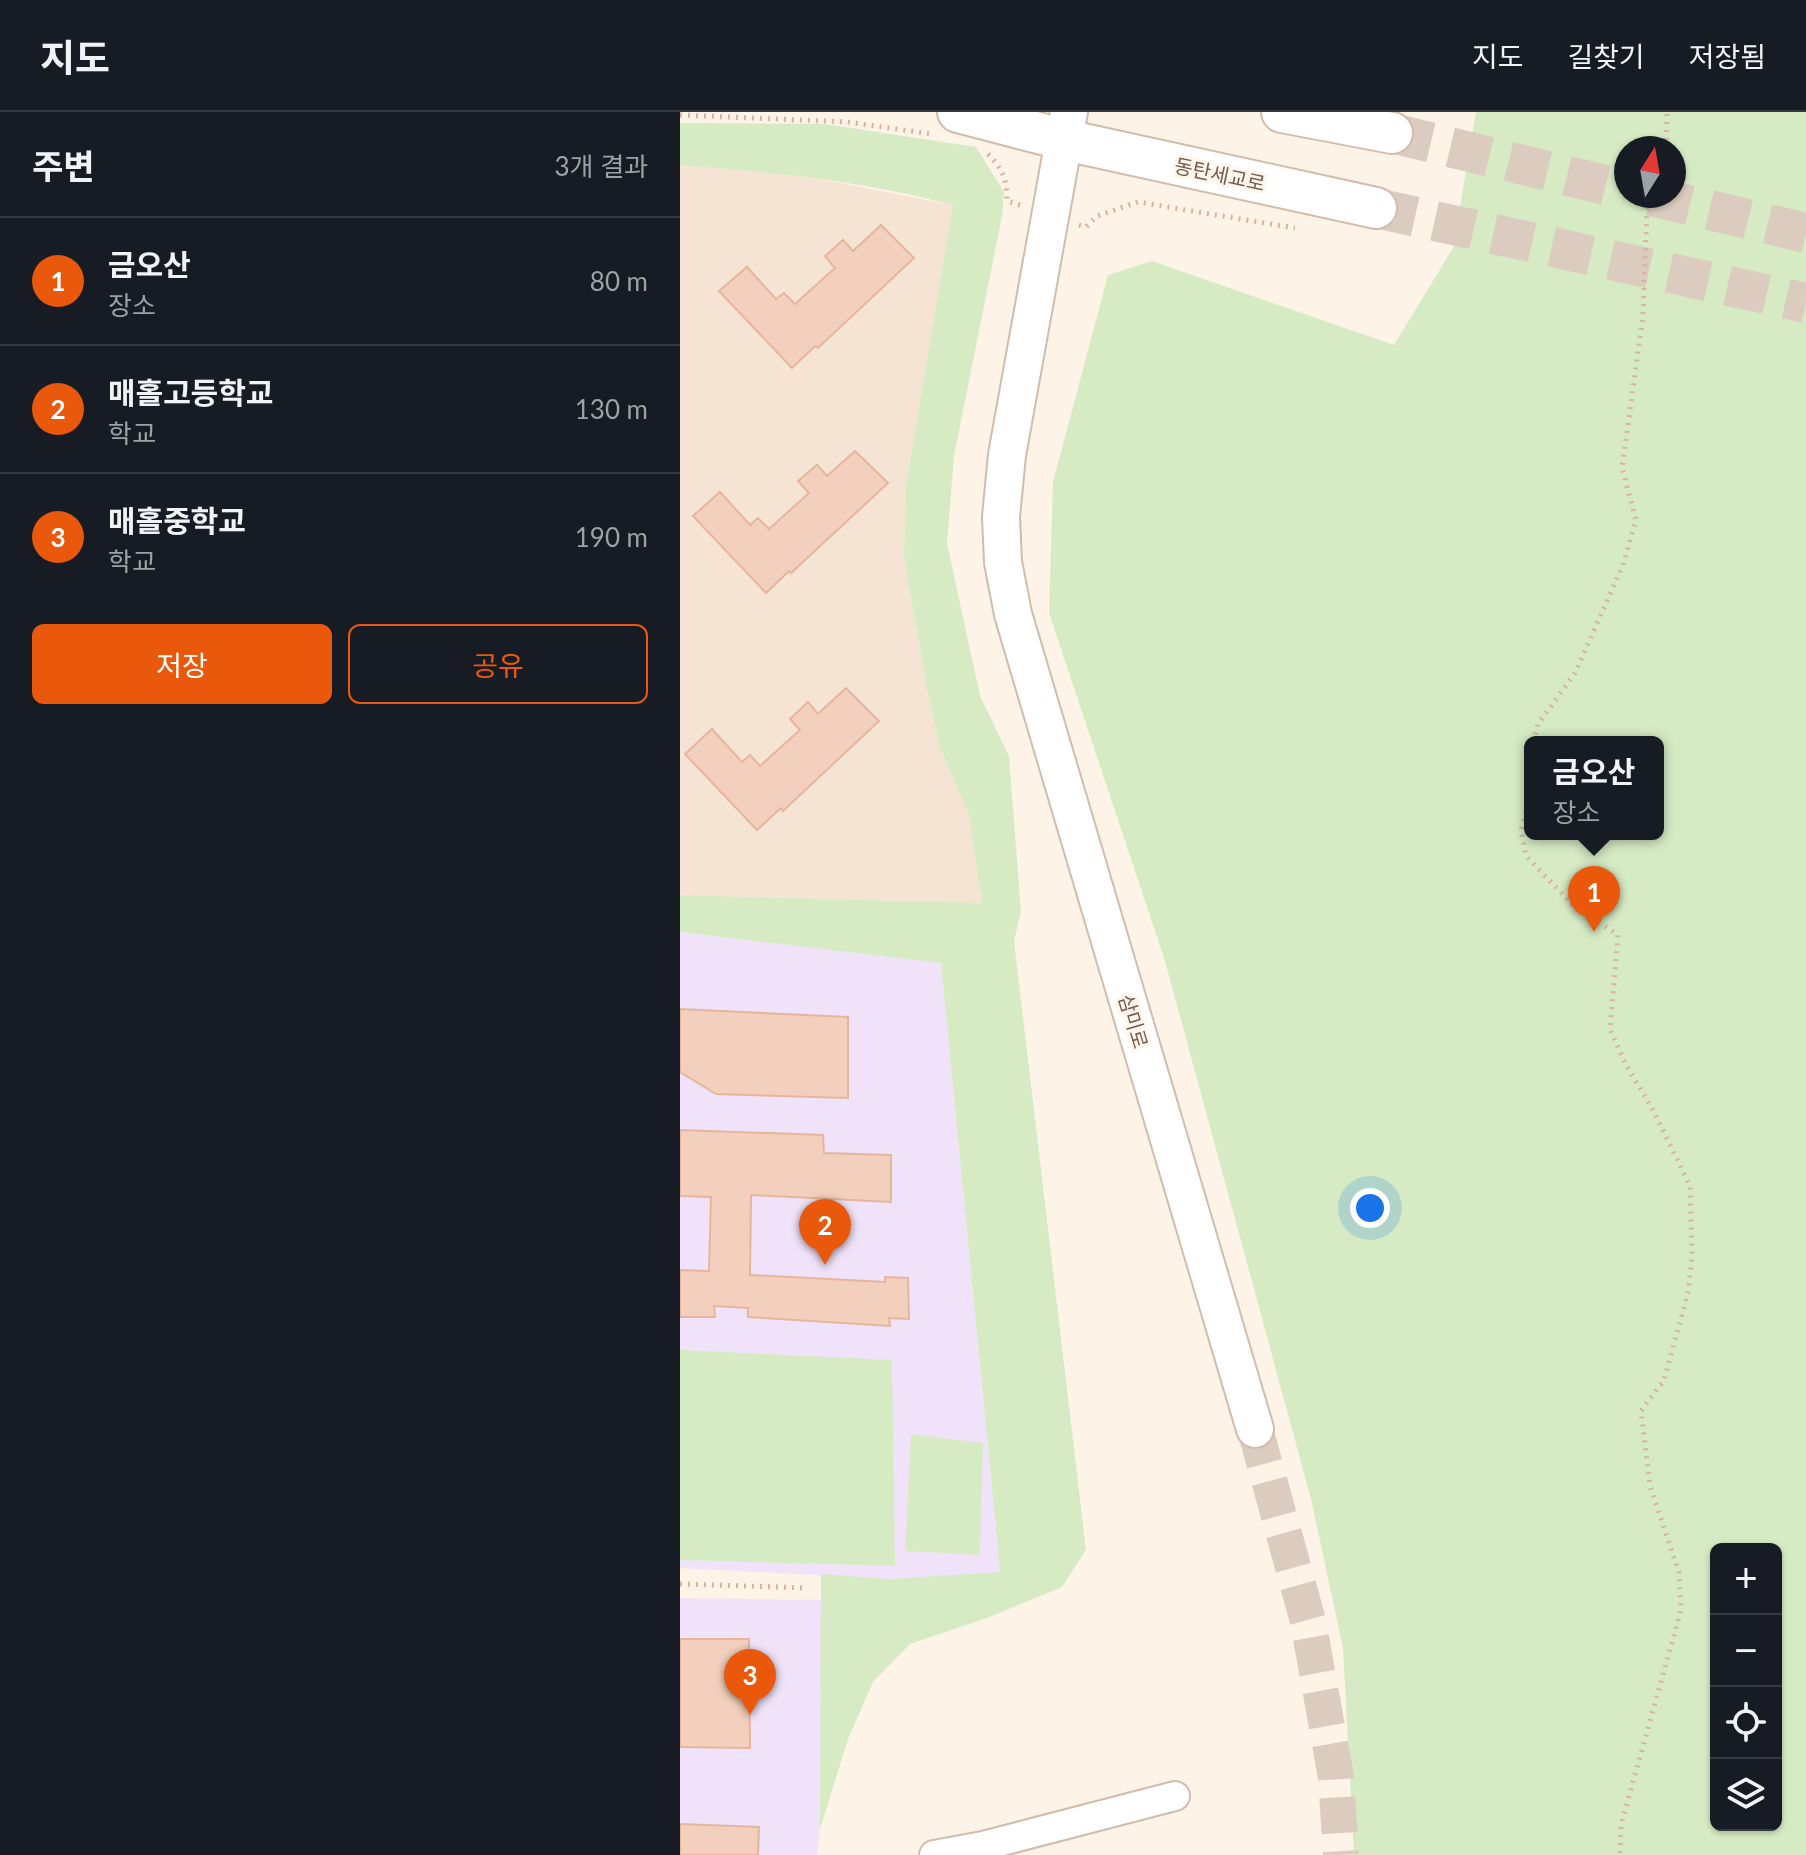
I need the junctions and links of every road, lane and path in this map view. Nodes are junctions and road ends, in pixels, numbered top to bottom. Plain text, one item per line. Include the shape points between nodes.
1 (1282, 112) edge
2 (1667, 112) edge
3 (680, 115) edge
4 (946, 123) edge
5 (1067, 126) edge
6 (1392, 133) tunnel mouth
7 (1666, 136) edge
8 (980, 146) dead end
9 (1007, 201) dead end
10 (1376, 208) tunnel mouth
11 (1648, 208) edge
12 (1086, 227) dead end
13 (1306, 230) dead end
14 (1535, 736) edge
15 (1524, 819) edge
16 (1255, 1429) tunnel mouth
17 (680, 1584) edge
18 (808, 1588) dead end
19 (1175, 1796) dead end
20 (934, 1855) edge
21 (1620, 1855) edge

1 - 6 main road
2 - 7 path
3 - 4 path
4 - 5 main road, 동탄세교로
5 - 10 main road, 동탄세교로
5 - 16 street, 삼미로 via 1007,455 1003,562 1013,614
8 - 9 path via 1007,180
11 - 14 path via 1643,316 1622,468 1636,520 1623,565 1575,673
12 - 13 path via 1097,216 1138,202
15 - 21 path via 1526,856 1572,904 1618,935 1610,1029 1690,1186 1688,1293 1664,1380 1641,1411 1650,1486 1679,1573 1681,1610 1621,1825
17 - 18 path
19 - 20 street

